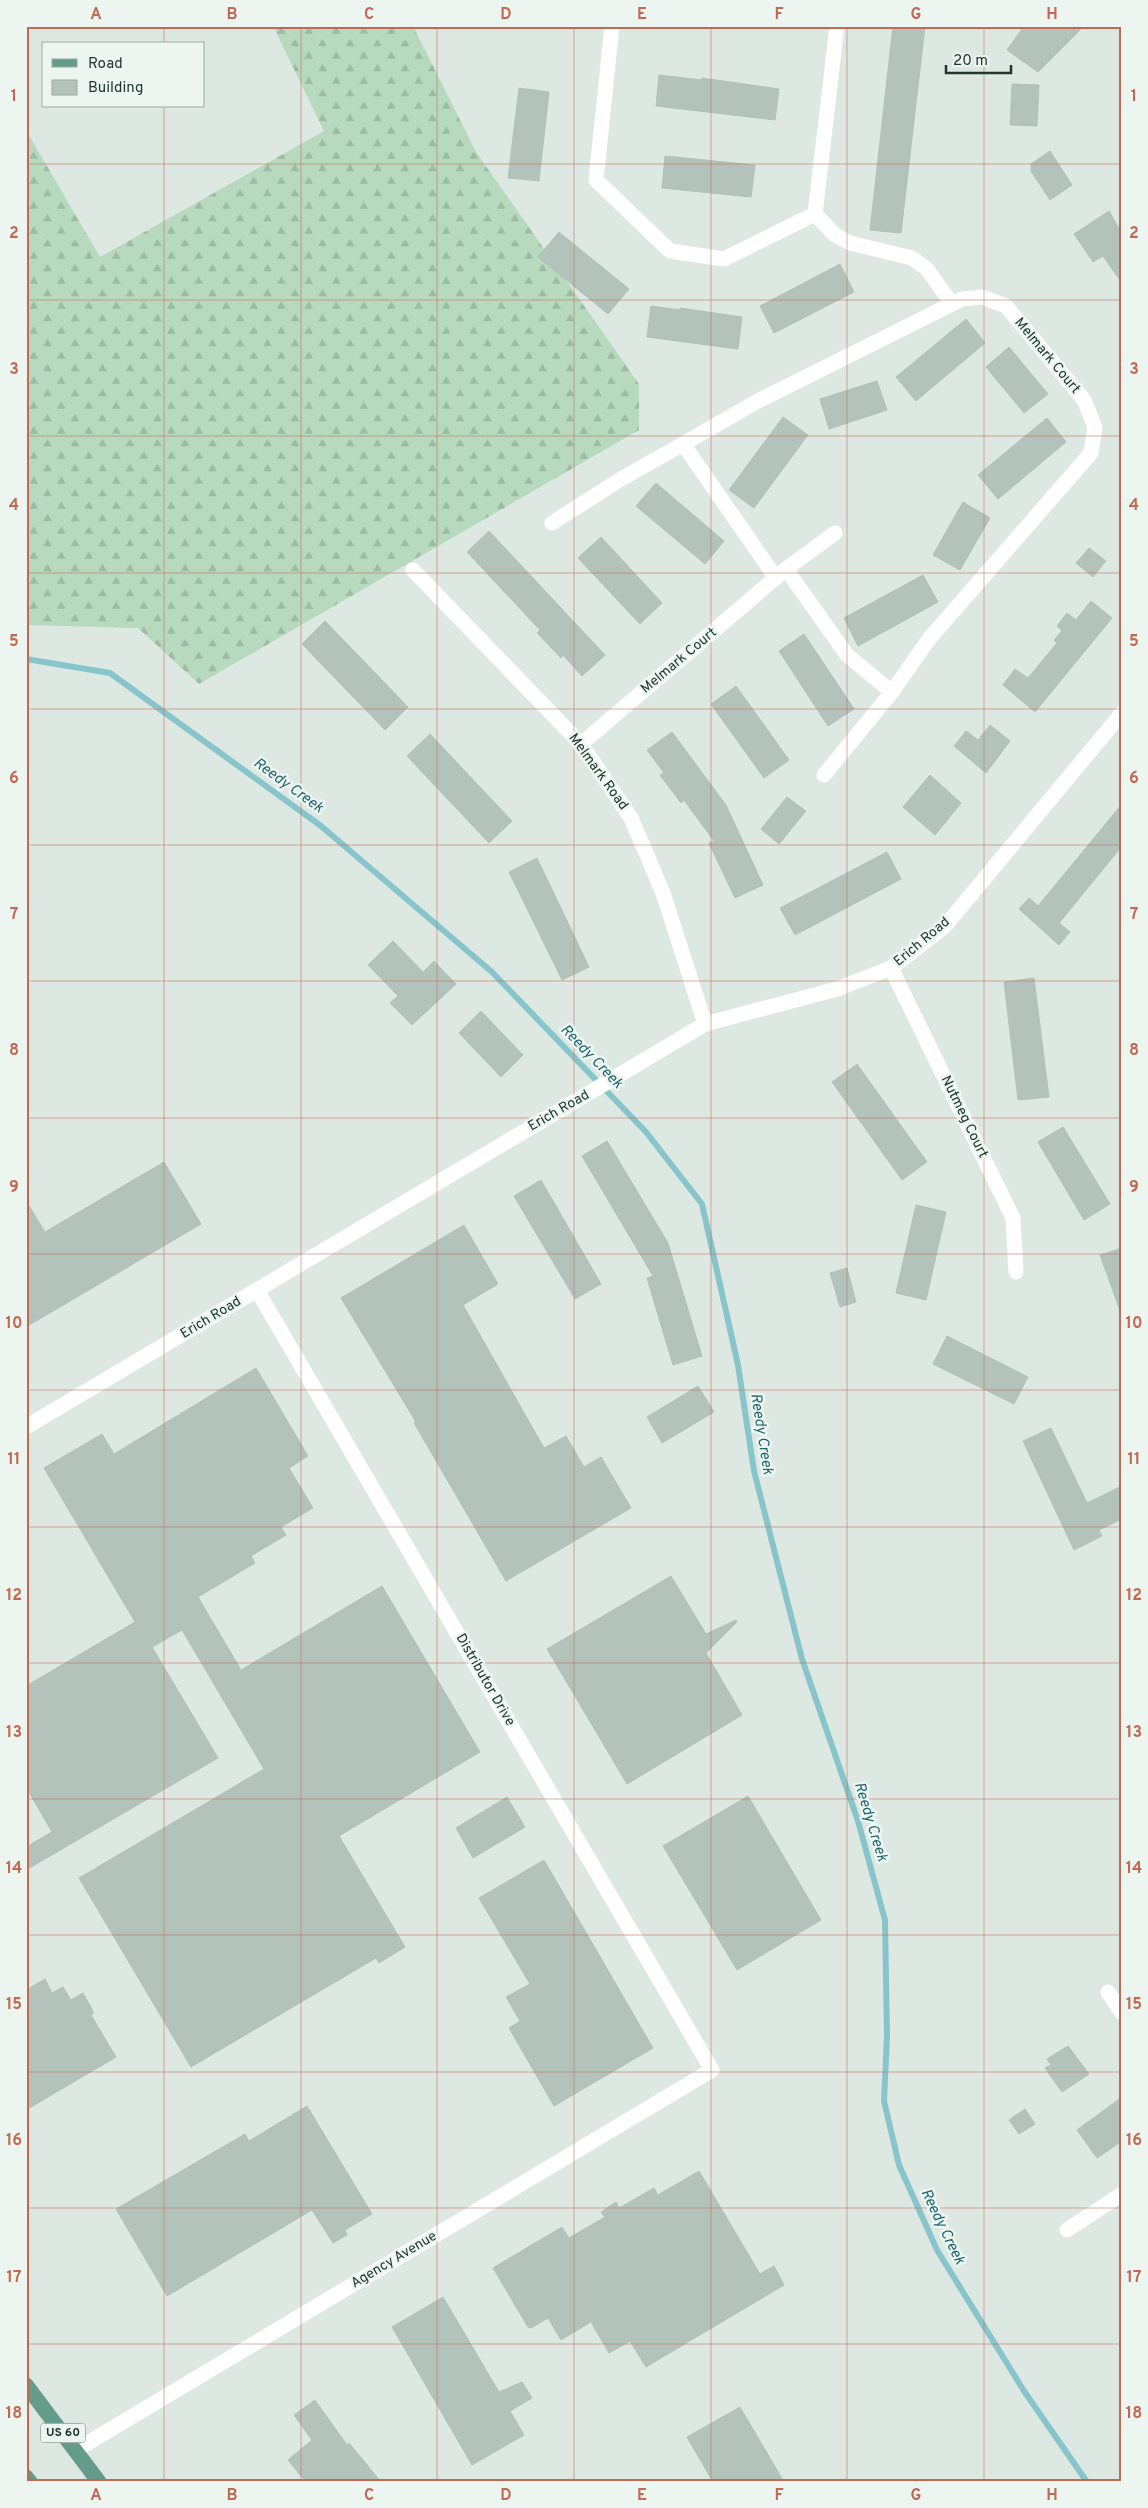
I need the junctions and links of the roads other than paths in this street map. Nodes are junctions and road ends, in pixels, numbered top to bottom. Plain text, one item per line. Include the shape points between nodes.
1 (612, 26) edge
2 (837, 26) edge
3 (815, 214) junction
4 (952, 304) junction
5 (683, 444) junction
6 (552, 523) dead end
7 (835, 533) dead end
8 (413, 570) dead end
9 (781, 574) junction
10 (892, 692) junction
11 (1122, 713) edge
12 (581, 744) junction
13 (824, 775) dead end
14 (890, 968) junction
15 (705, 1024) junction
16 (1016, 1272) dead end
17 (257, 1290) junction
18 (26, 1427) edge
19 (1108, 1992) dead end
20 (1122, 2013) edge
21 (712, 2070) joint
22 (1122, 2194) edge
23 (1067, 2230) dead end
24 (26, 2385) edge
25 (76, 2450) junction
26 (26, 2477) edge
27 (30, 2482) edge
28 (99, 2482) edge

1 - 3 street via 596,180 670,251 724,259
2 - 3 street
3 - 4 street via 835,235 850,243 912,258 927,269
4 - 5 street, Melmark Court via 756,402
4 - 10 street, Melmark Court via 962,299 982,297 1006,306 1084,400 1095,427 1091,453 929,639
5 - 6 street, Melmark Court
5 - 9 street
7 - 9 street, Melmark Court
8 - 12 street, Melmark Road
9 - 10 street via 847,655
9 - 12 street, Melmark Court
10 - 13 street, Melmark Court
11 - 14 street, Erich Road via 945,926
12 - 15 street, Melmark Road via 631,818 663,893
14 - 15 street, Erich Road via 837,989
14 - 16 street, Nutmeg Court via 1013,1218
15 - 17 street, Erich Road
17 - 18 street, Erich Road
17 - 21 street, Distributor Drive
19 - 20 street
21 - 25 street, Agency Avenue
22 - 23 street
24 - 25 main road, US 60
25 - 28 main road, US 60
26 - 27 main road

